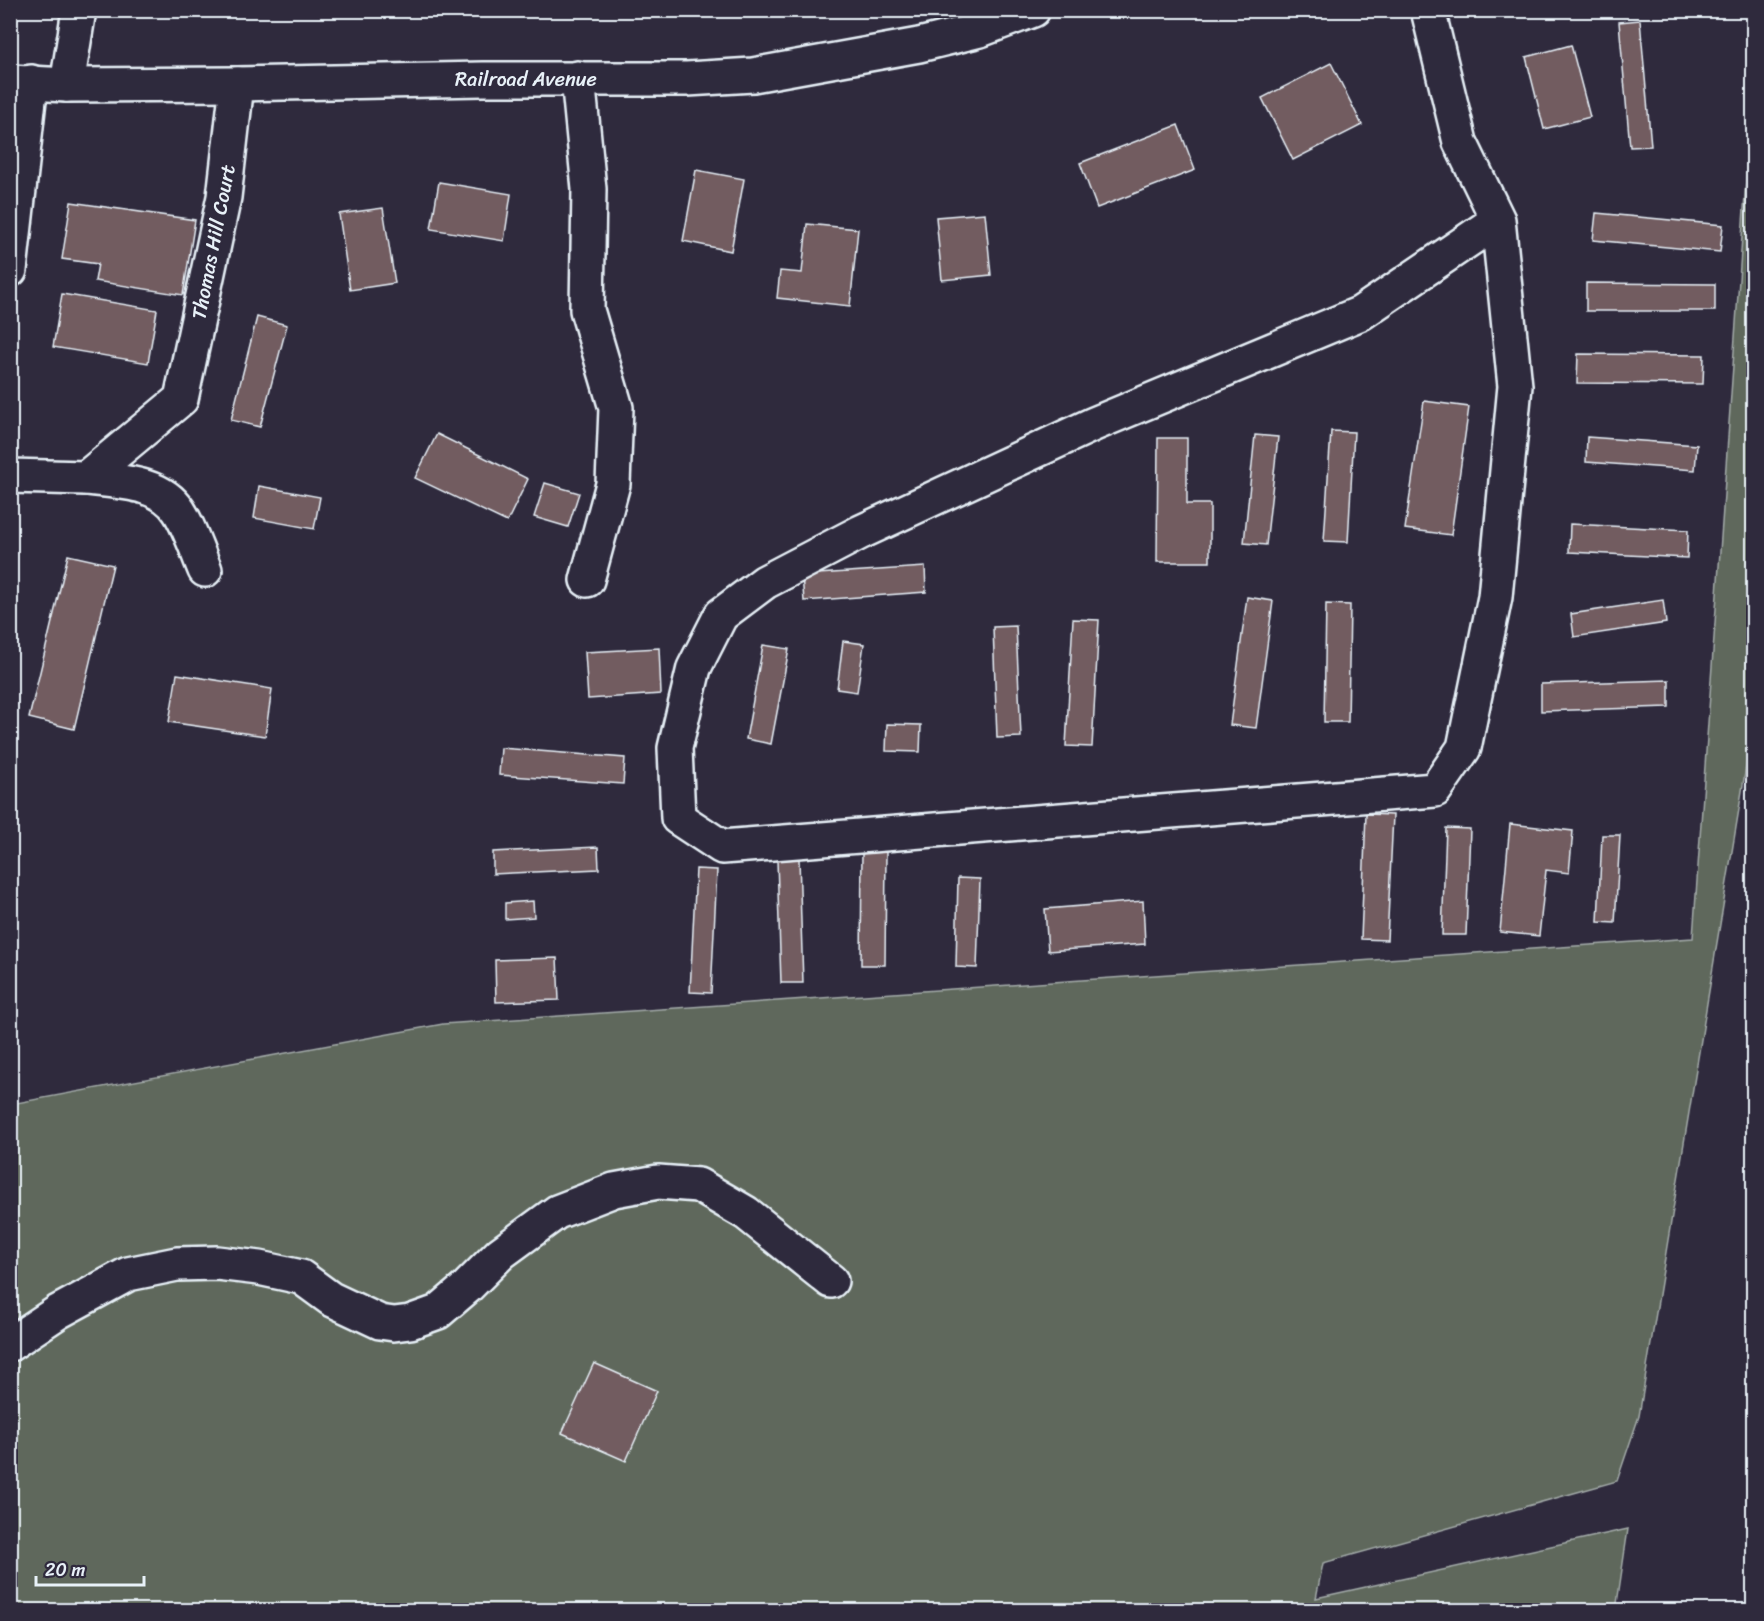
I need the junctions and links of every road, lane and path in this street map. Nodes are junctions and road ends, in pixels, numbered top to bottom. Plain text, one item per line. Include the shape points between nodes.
1 (79, 10) edge
2 (1033, 10) edge
3 (1428, 10) edge
4 (578, 78) junction
5 (21, 82) edge
6 (237, 84) junction
7 (68, 85) junction
8 (1498, 220) junction
9 (10, 270) edge
10 (10, 476) edge
11 (86, 478) junction
12 (205, 570) dead end
13 (587, 579) dead end
14 (831, 1281) dead end
15 (10, 1344) edge

1 - 7 street
2 - 4 street, Railroad Avenue via 980,30 919,45 753,75
3 - 8 street via 1460,142
4 - 6 street, Railroad Avenue
4 - 13 street via 589,189 587,310 616,408 613,484
5 - 7 street, Railroad Avenue
5 - 9 street
6 - 7 street, Railroad Avenue
6 - 11 street, Thomas Hill Court via 224,197 181,399
8 - 8 street via 1515,387 1495,597 1464,748 1435,790 722,848 678,818 675,748 694,668 721,615 765,582 861,532 1094,424 1361,314
10 - 11 street
11 - 12 street via 132,483 160,492 178,510
14 - 15 street via 746,1213 698,1185 658,1182 614,1190 557,1212 501,1253 438,1312 410,1322 380,1322 331,1299 301,1277 249,1266 177,1264 129,1274 58,1312

